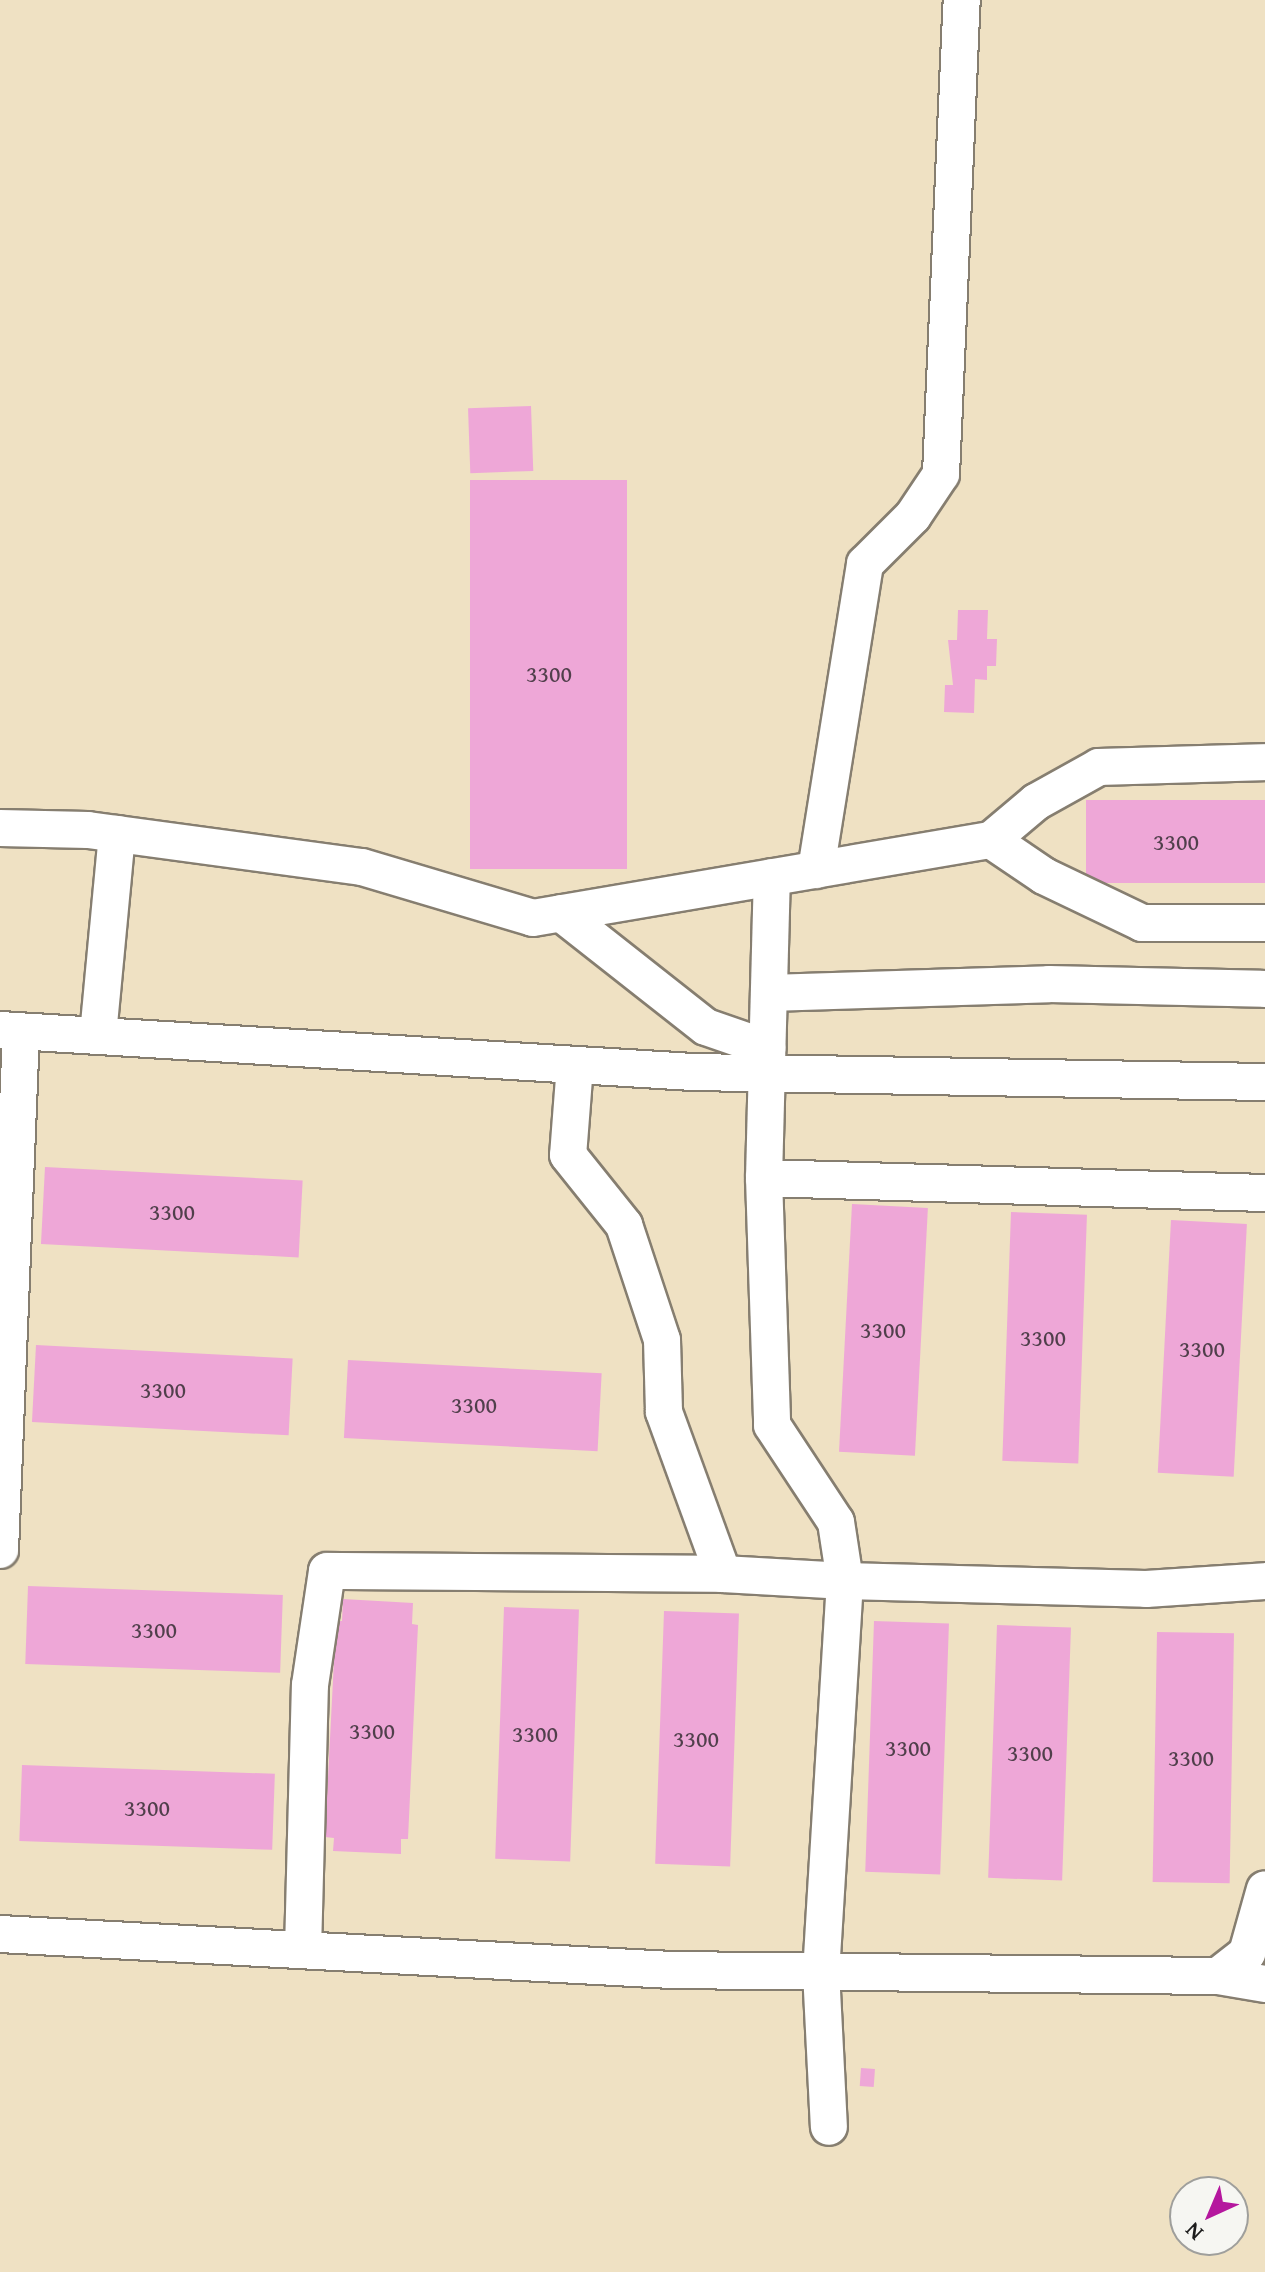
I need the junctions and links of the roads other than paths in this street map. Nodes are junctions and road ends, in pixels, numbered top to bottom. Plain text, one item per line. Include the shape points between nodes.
1 (962, 0) edge
2 (1265, 762) edge
3 (0, 828) edge
4 (117, 834) junction
5 (991, 840) junction
6 (816, 870) junction
7 (772, 877) junction
8 (561, 913) junction
9 (1265, 923) edge
10 (1265, 989) edge
11 (769, 993) junction
12 (11, 1030) edge
13 (98, 1035) junction
14 (767, 1061) junction
15 (575, 1065) junction
16 (1265, 1082) edge
17 (764, 1178) junction
18 (1265, 1193) edge
19 (0, 1550) edge
20 (723, 1574) junction
21 (845, 1581) junction
22 (1265, 1581) edge
23 (1265, 1889) edge
24 (0, 1934) edge
25 (303, 1950) junction
26 (821, 1971) junction
27 (1218, 1976) junction
28 (1265, 1984) edge
29 (829, 2127) dead end

1 - 6 lane via 941,474 913,516 865,564
2 - 5 lane via 1099,767 1036,802
3 - 4 lane
4 - 8 lane via 362,867 533,918
4 - 13 lane
5 - 6 lane
5 - 9 lane via 1044,876 1142,923
6 - 7 lane
7 - 8 lane
7 - 11 lane
8 - 14 lane via 706,1027
10 - 11 lane via 1049,984
11 - 14 lane
12 - 13 lane
12 - 19 lane
13 - 15 lane
14 - 15 lane
14 - 16 lane
14 - 17 lane
15 - 20 lane via 568,1155 624,1225 662,1340 664,1412
17 - 18 lane
17 - 21 lane via 772,1425 836,1522
20 - 21 lane
20 - 25 lane via 327,1571 310,1685
21 - 22 lane via 1146,1589
21 - 26 lane
23 - 27 lane via 1247,1953
24 - 25 lane
25 - 26 lane via 671,1970
26 - 27 lane
26 - 29 lane
27 - 28 lane

